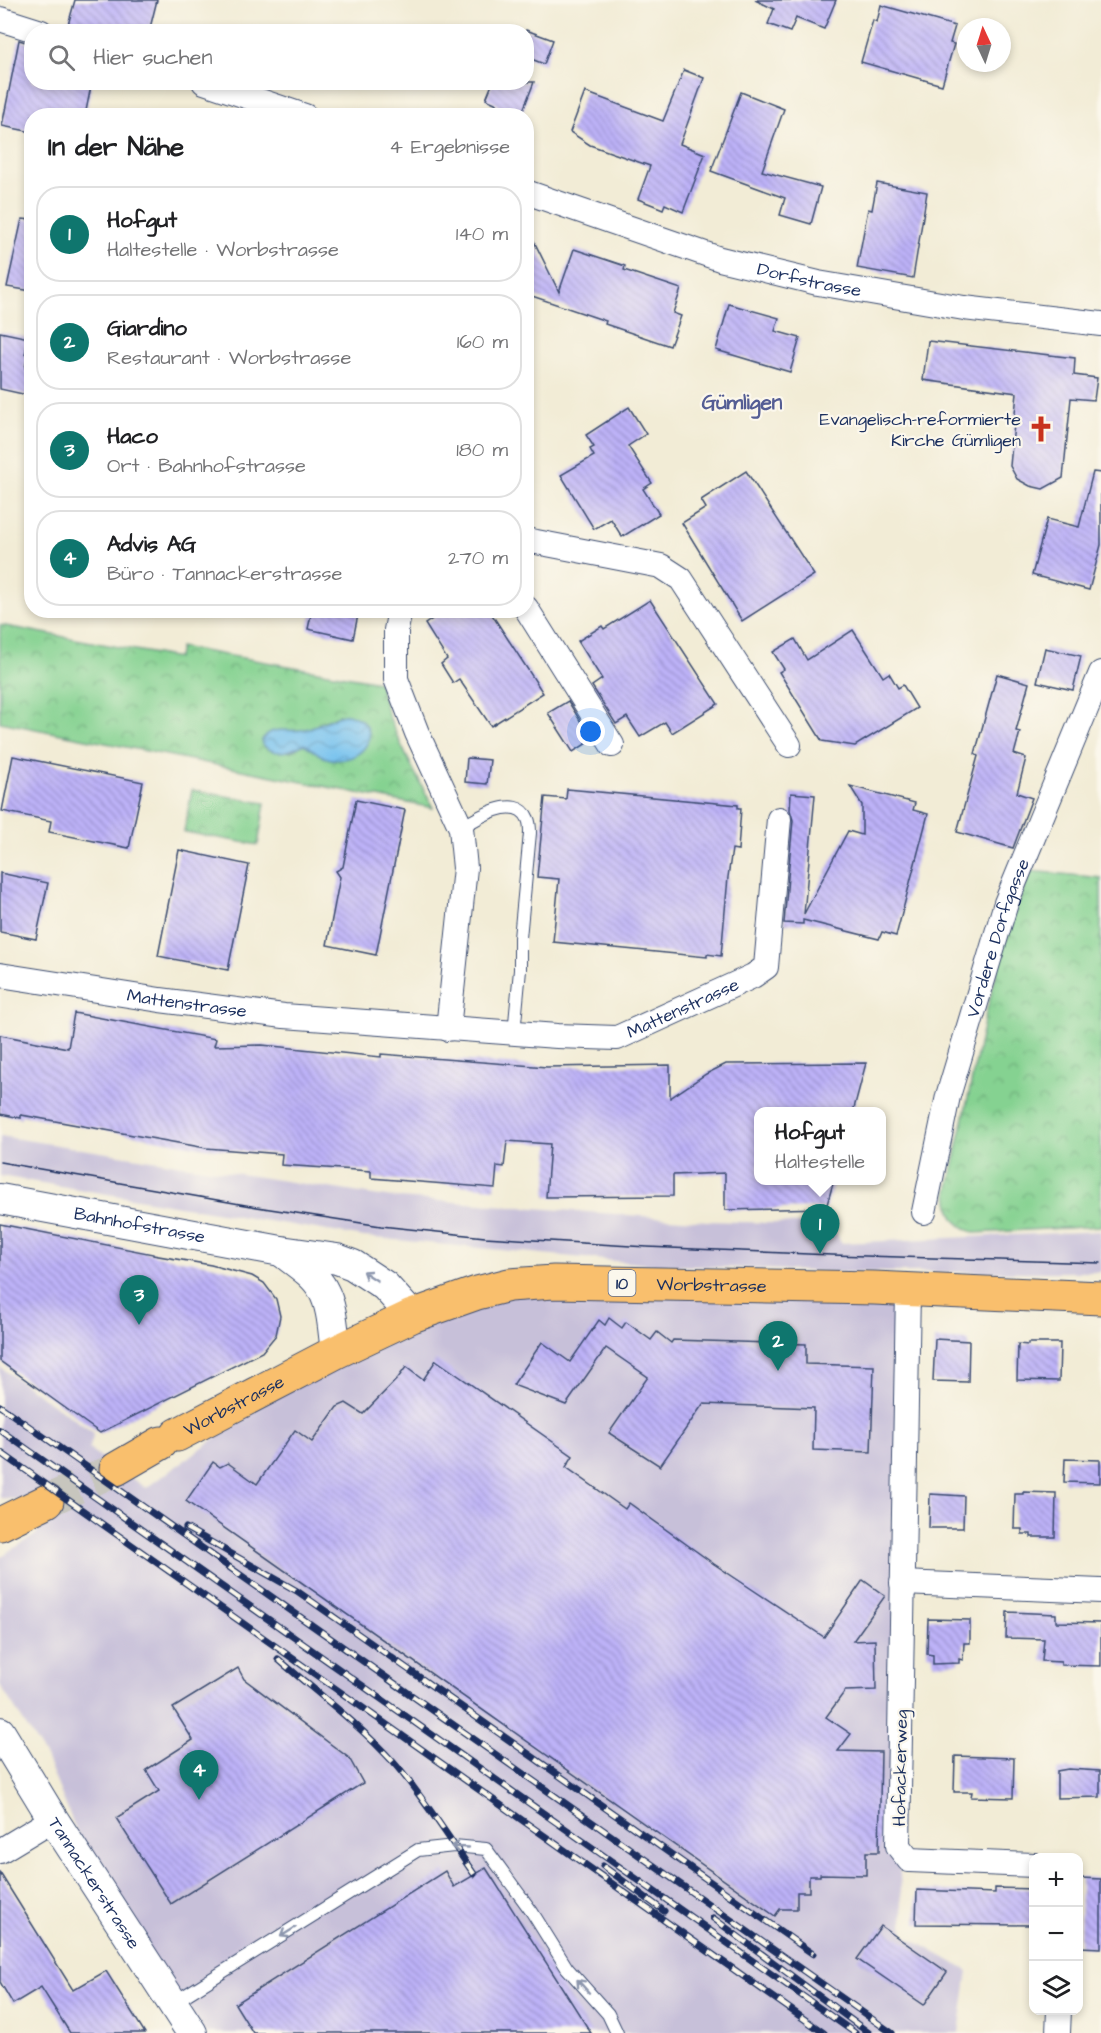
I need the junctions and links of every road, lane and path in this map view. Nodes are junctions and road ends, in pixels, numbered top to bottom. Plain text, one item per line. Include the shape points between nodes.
1 (0, 19) edge
2 (24, 27) edge
3 (228, 90) edge
4 (281, 108) edge
5 (534, 195) edge
6 (1101, 324) edge
7 (534, 542) edge
8 (398, 618) edge
9 (532, 618) edge
10 (1101, 673) edge
11 (612, 745) dead end
12 (789, 745) dead end
13 (779, 819) dead end
14 (461, 828) junction
15 (0, 975) edge
16 (448, 1029) junction
17 (514, 1033) junction
18 (0, 1199) edge
19 (924, 1212) dead end
20 (281, 1251) junction
21 (908, 1291) junction
22 (1101, 1298) edge
23 (412, 1316) junction
24 (336, 1352) junction
25 (116, 1469) tunnel mouth
26 (47, 1501) tunnel mouth
27 (0, 1524) edge
28 (903, 1583) junction
29 (1101, 1591) edge
30 (0, 1732) edge
31 (53, 1819) junction
32 (0, 1851) edge
33 (1029, 1865) edge
34 (173, 2003) junction
35 (1059, 2015) edge
36 (192, 2033) edge
37 (617, 2033) edge
38 (1058, 2033) edge

1 - 2 street
3 - 4 street
5 - 6 street, Dorfstrasse via 720,259 818,283 964,308
7 - 12 street via 661,566 681,579
8 - 14 street via 396,679
9 - 11 street
10 - 19 street, Vordere Dorfgasse via 1006,903 948,1096
13 - 17 street, Mattenstrasse via 766,967 617,1038
14 - 16 street via 465,868
14 - 17 lane via 493,810 509,807 523,811 529,820
15 - 16 street, Mattenstrasse via 284,1016
16 - 17 street, Mattenstrasse
18 - 20 street, Bahnhofstrasse
23 -> 20 street, Bahnhofstrasse via 385,1286 353,1265 338,1259
20 - 24 street, Bahnhofstrasse via 323,1288
21 - 22 main road, Worbstrasse / 10
21 - 23 main road, Worbstrasse / 10 via 554,1282 477,1293
21 - 28 street, Hofackerweg
23 - 24 main road, Worbstrasse / 10
24 - 25 main road, Worbstrasse / 10
26 - 27 main road
28 - 29 street
28 - 33 street, Hofackerweg via 898,1846 909,1860
30 - 31 street, Tannackerstrasse
31 - 32 street
31 - 34 street, Tannackerstrasse
34 - 36 street, Tannackerstrasse
37 -> 34 lane via 608,2014 567,1968 486,1849 454,1846 418,1850
35 - 38 street

